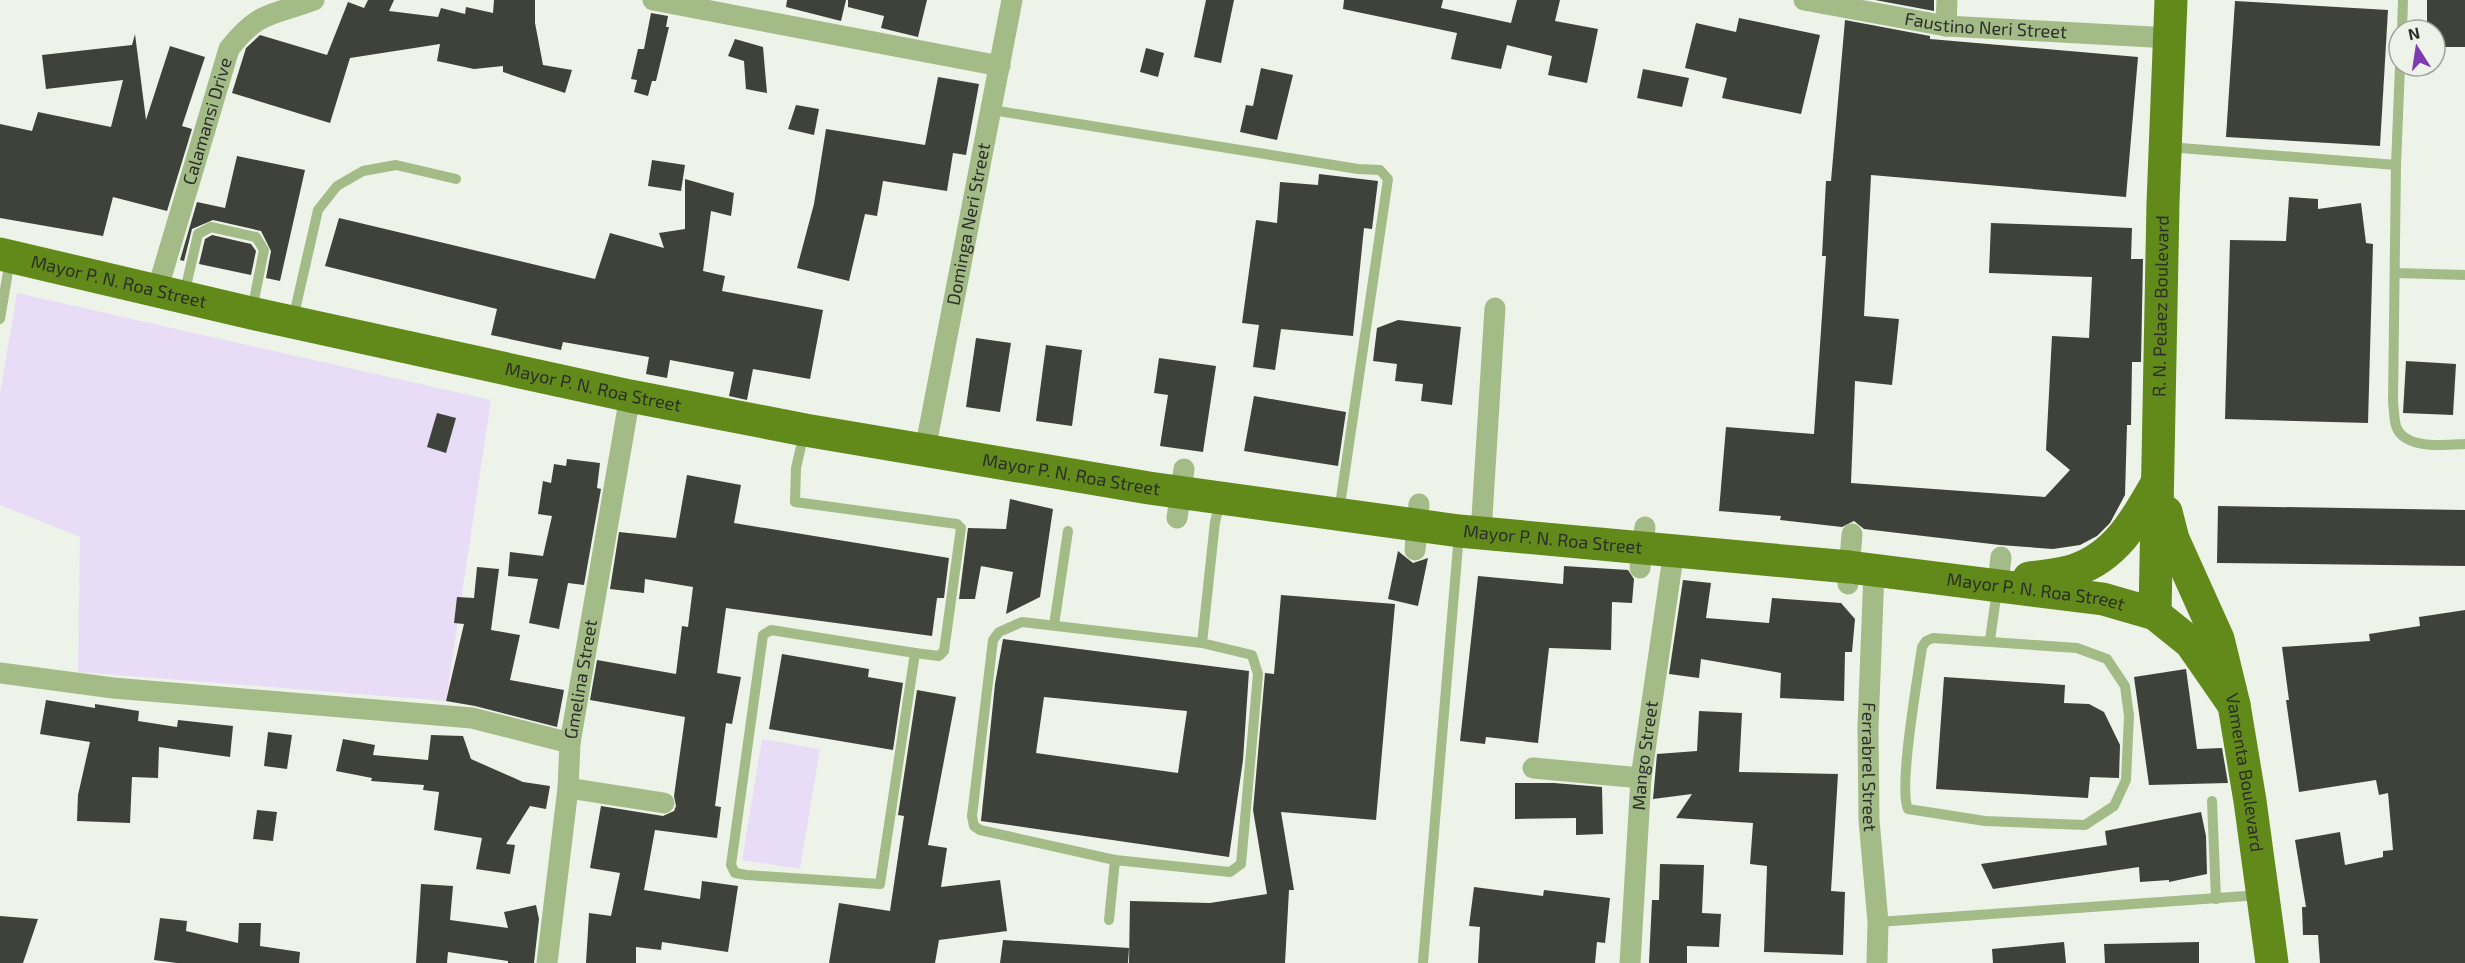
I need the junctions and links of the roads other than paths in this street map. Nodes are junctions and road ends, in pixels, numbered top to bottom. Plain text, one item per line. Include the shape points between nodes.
1 (314, 0) edge
2 (653, 0) edge
3 (1012, 0) edge
4 (1804, 0) edge
5 (1947, 0) edge
6 (2171, 0) edge
7 (2403, 0) edge
8 (2402, 18) edge
9 (1946, 26) junction
10 (2170, 38) junction
11 (1000, 66) junction
12 (2400, 78) edge
13 (992, 110) junction
14 (2165, 147) junction
15 (2396, 165) junction
16 (456, 179) dead end
17 (5, 255) edge
18 (2395, 273) junction
19 (2465, 275) edge
20 (171, 294) junction
21 (1495, 308) dead end
22 (251, 313) junction
23 (0, 319) edge
24 (292, 322) junction
25 (630, 396) junction
26 (805, 430) junction
27 (2465, 444) edge
28 (925, 450) junction
29 (2158, 482) junction
30 (1221, 498) junction
31 (1339, 515) junction
32 (1068, 531) dead end
33 (1470, 532) junction
34 (1852, 534) dead end
35 (1650, 548) junction
36 (2000, 570) junction
37 (1857, 574) junction
38 (2155, 614) junction
39 (1054, 625) junction
40 (1990, 640) junction
41 (1202, 643) junction
42 (915, 653) junction
43 (0, 673) edge
44 (2234, 705) junction
45 (570, 743) junction
46 (1533, 768) dead end
47 (1641, 778) junction
48 (568, 788) junction
49 (2212, 801) dead end
50 (664, 802) dead end
51 (1115, 860) junction
52 (2263, 895) junction
53 (2216, 898) junction
54 (1109, 920) dead end
55 (1878, 922) junction
56 (548, 963) edge
57 (1423, 963) edge
58 (1630, 963) edge
59 (1876, 963) edge
60 (2272, 963) edge

1 - 20 street, Calamansi Drive via 264,15 243,30 229,49
2 - 11 street
3 - 11 street, Dominga Neri Street
4 - 9 street, Faustino Neri Street
5 - 9 street
6 - 10 main road, R. N. Pelaez Boulevard
7 - 8 lane
9 - 10 street, Faustino Neri Street
10 - 14 main road, R. N. Pelaez Boulevard
11 - 13 street, Dominga Neri Street
12 - 15 lane
13 - 28 street, Dominga Neri Street
13 - 31 lane via 1380,170 1388,180
14 - 15 lane
14 - 29 main road, R. N. Pelaez Boulevard
15 - 18 lane
16 - 24 lane via 396,165 363,171 337,186 318,210
17 - 20 main road, Mayor P. N. Roa Street
17 - 23 lane
18 - 19 lane
18 - 27 lane via 2396,428 2407,439 2426,444
20 - 22 main road, Mayor P. N. Roa Street
20 - 22 lane via 198,234 211,227 256,237 264,250
21 - 33 street
22 - 24 main road, Mayor P. N. Roa Street
24 - 25 main road, Mayor P. N. Roa Street
25 - 26 main road, Mayor P. N. Roa Street
25 - 45 street, Gmelina Street
26 - 28 main road, Mayor P. N. Roa Street
26 - 42 lane via 796,468 795,502 957,524 962,528 944,651 939,656
28 - 30 main road, Mayor P. N. Roa Street
29 - 36 main road via 2132,526 2106,555 2075,570
29 - 38 main road, R. N. Pelaez Boulevard
29 - 44 main road via 2173,539 2218,639
30 - 31 main road, Mayor P. N. Roa Street
30 - 41 lane
31 - 33 main road, Mayor P. N. Roa Street
32 - 39 lane
33 - 35 main road, Mayor P. N. Roa Street
33 - 57 lane
34 - 37 street, Ferrabrel Street
35 - 37 main road, Mayor P. N. Roa Street
35 - 47 street, Mango Street
36 - 37 main road, Mayor P. N. Roa Street
36 - 38 main road, Mayor P. N. Roa Street
36 - 40 lane
37 - 55 street, Ferrabrel Street
38 - 44 main road, Vamenta Boulevard via 2192,643
39 - 41 lane
39 - 51 lane via 1022,622 999,632 993,639 972,816 974,826
40 - 40 lane via 1933,638 1922,647 1906,776 1908,809 1985,821 2085,825 2114,806 2126,780 2129,716 2125,686 2107,659 2077,648
41 - 51 lane via 1252,655 1257,663 1241,864 1230,872
42 - 42 lane via 771,630 763,635 731,865 735,873 880,884
43 - 45 street via 124,688 472,718
44 - 52 main road, Vamenta Boulevard
45 - 48 street, Gmelina Street
46 - 47 street
47 - 58 street, Mango Street
48 - 50 street
48 - 56 street, Gmelina Street
49 - 53 lane
51 - 54 lane
52 - 53 lane
52 - 60 main road, Vamenta Boulevard
53 - 55 lane
55 - 59 street, Ferrabrel Street

